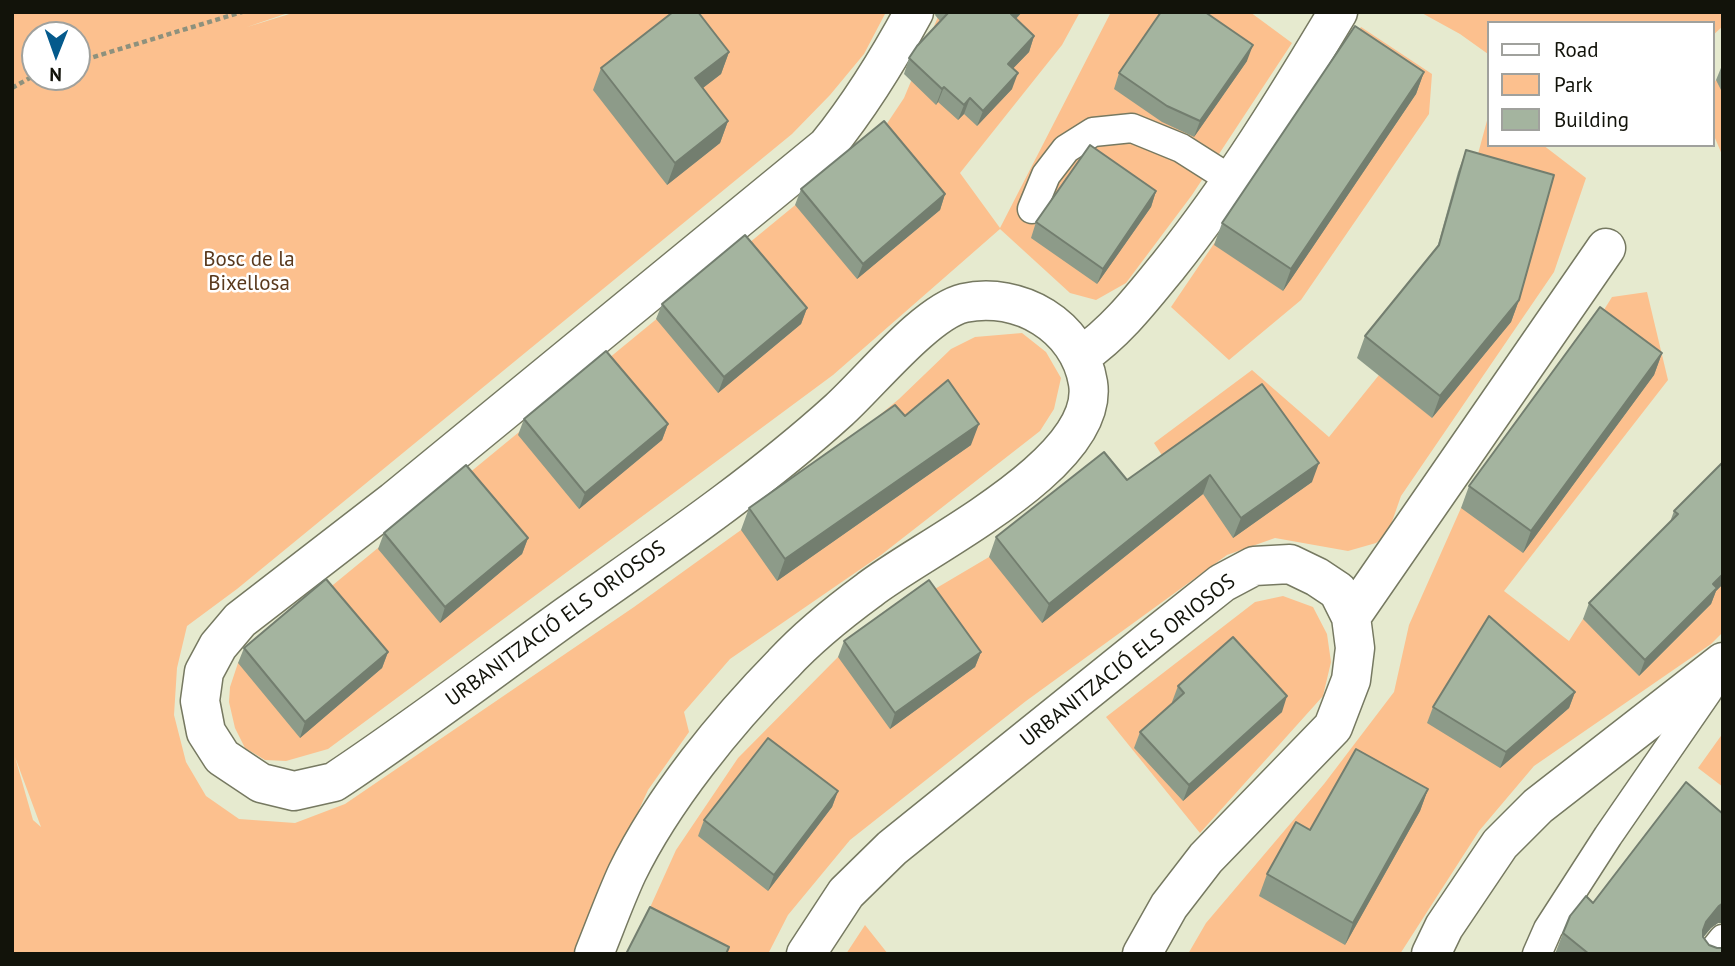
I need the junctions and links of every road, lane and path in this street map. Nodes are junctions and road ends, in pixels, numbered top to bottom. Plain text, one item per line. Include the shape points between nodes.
1 (242, 12) edge
2 (914, 12) edge
3 (1338, 12) edge
4 (91, 58) edge
5 (1233, 181) junction
6 (1032, 209) dead end
7 (1606, 248) dead end
8 (1081, 356) junction
9 (1351, 617) junction
10 (1723, 663) edge
11 (1723, 939) edge
12 (594, 954) edge
13 (806, 954) edge
14 (1142, 954) edge
15 (1431, 954) edge
16 (1537, 954) edge
17 (1711, 954) edge

1 - 4 path
2 - 8 street, URBANITZACIÓ ELS ORIOSOS via 884,69 827,146 405,492 240,620 204,672 200,701 206,732 222,757 261,783 294,791 334,782 720,506 840,410 922,327 960,304 998,300 1027,307 1068,336
3 - 5 street
5 - 6 lane via 1181,149 1132,128 1093,132 1066,149 1046,175
5 - 8 street via 1132,312
7 - 9 street
8 - 12 street, URBANITZACIÓ ELS ORIOSOS via 1089,387 1086,410 1064,450 998,504 870,588 786,660 719,733 653,829 628,872
9 - 13 street, URBANITZACIÓ ELS ORIOSOS via 1338,591 1290,564 1254,566 1222,583 892,848 846,894
9 - 14 street, URBANITZACIÓ ELS ORIOSOS via 1355,648 1351,680 1333,727 1206,858 1169,906
10 - 15 street via 1538,806 1500,844
10 - 16 lane via 1548,929
11 - 17 lane

